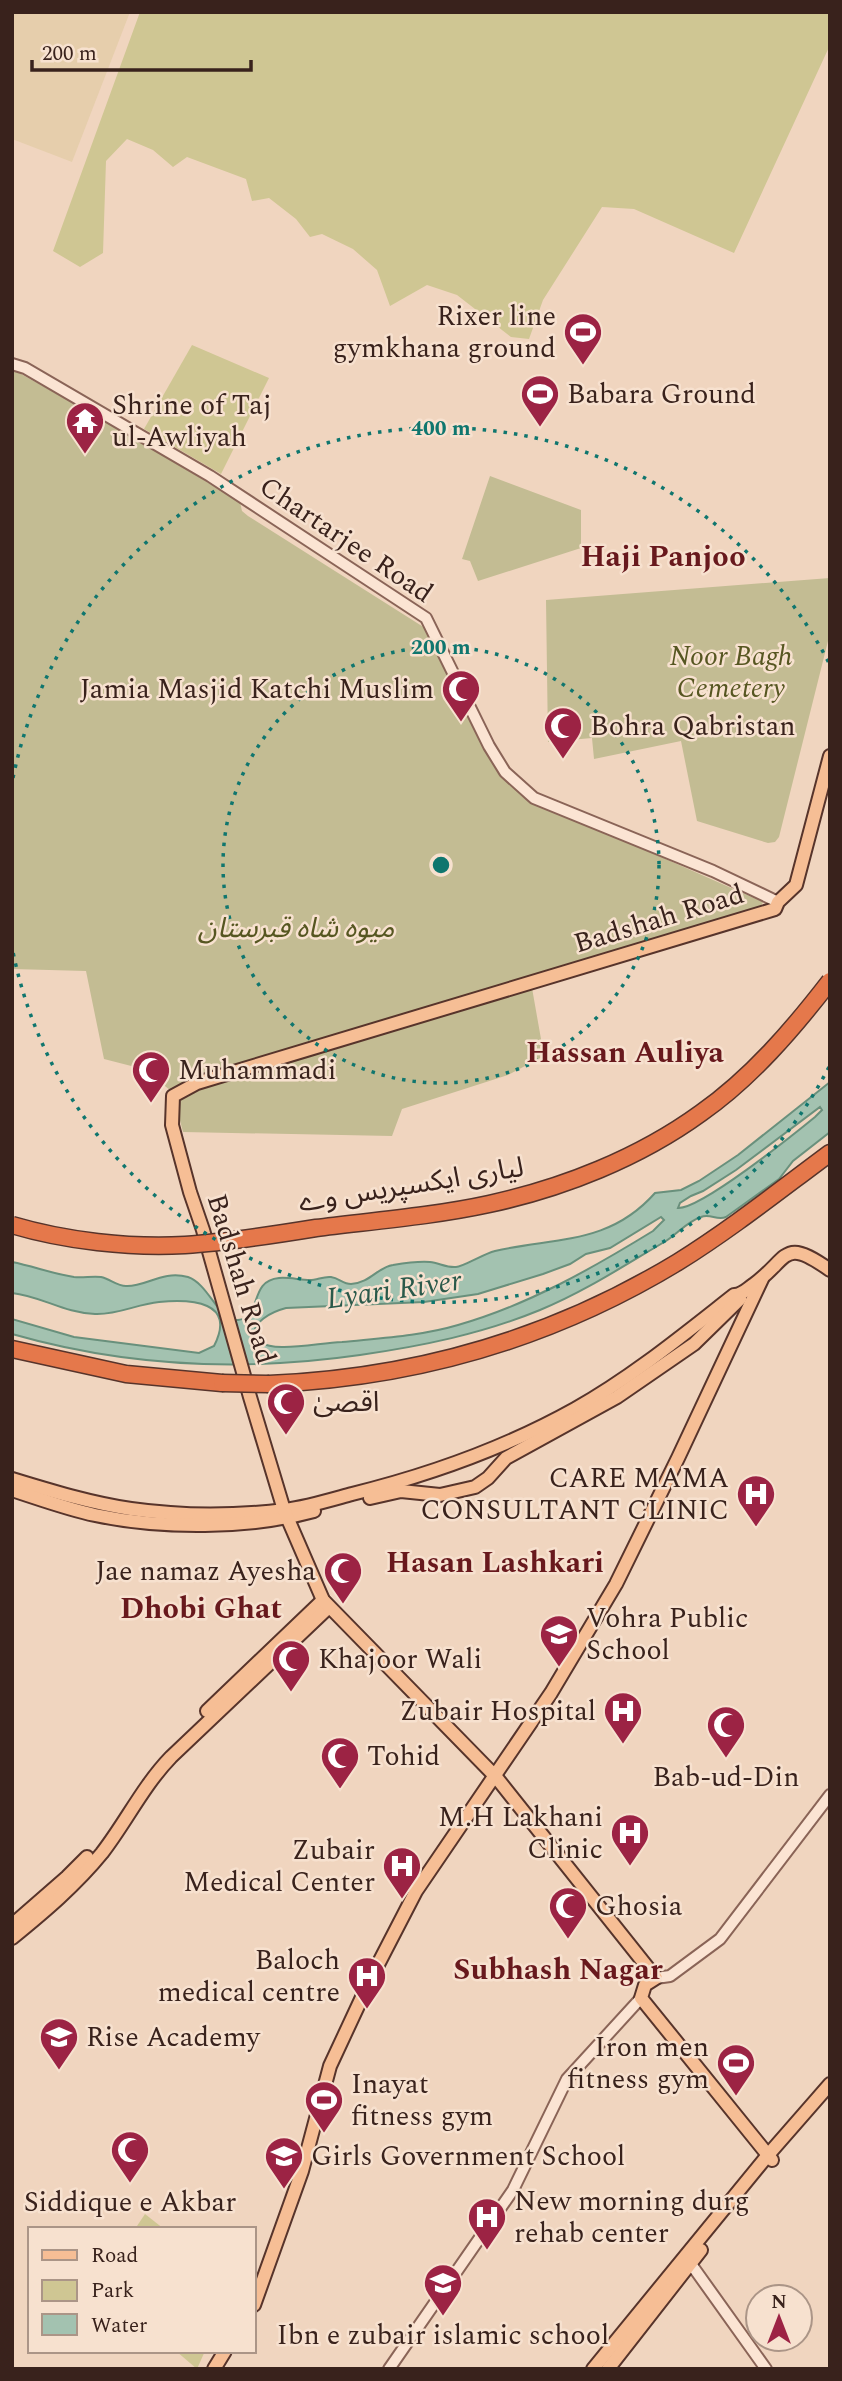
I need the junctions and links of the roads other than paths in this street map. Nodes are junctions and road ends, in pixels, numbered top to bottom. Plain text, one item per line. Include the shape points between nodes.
1 (12, 364) edge
2 (830, 756) edge
3 (778, 902) junction
4 (830, 981) edge
5 (830, 1153) edge
6 (12, 1225) edge
7 (830, 1270) edge
8 (762, 1279) junction
9 (739, 1295) junction
10 (12, 1349) edge
11 (12, 1479) edge
12 (12, 1490) edge
13 (286, 1514) junction
14 (326, 1604) junction
15 (496, 1777) junction
16 (830, 1795) edge
17 (12, 1925) edge
18 (12, 1938) edge
19 (656, 1978) junction
20 (641, 1998) junction
21 (830, 2084) edge
22 (830, 2093) edge
23 (770, 2157) junction
24 (691, 2264) junction
25 (256, 2299) edge
26 (224, 2353) edge
27 (214, 2369) edge
28 (389, 2369) edge
29 (593, 2369) edge
30 (608, 2369) edge
31 (766, 2369) edge

1 - 3 street, Chartarjee Road via 209,476 426,618 489,746 505,772 534,798
2 - 3 main road via 796,885
3 - 13 main road, Badshah Road via 775,909 197,1083 173,1096 172,1125 190,1192
4 - 6 highway, لیاری ایکسپریس وے, bridge via 762,1061 702,1113 630,1156 537,1192 487,1205 184,1245 79,1239
5 - 10 highway, bridge via 679,1261 547,1328 477,1352 338,1380 269,1384 114,1372
7 - 8 main road via 799,1252 785,1255
8 - 9 main road
8 - 15 main road via 616,1584
9 - 13 main road via 734,1294 662,1352 600,1393 531,1432 466,1459
9 - 13 main road via 694,1344 617,1397 506,1458 475,1487 440,1494 401,1491
11 - 13 main road via 131,1509
12 - 13 main road via 133,1521 236,1524
13 - 14 main road, Badshah Road
14 - 15 main road, Badshah Road
14 - 17 main road via 223,1694 156,1763 79,1867
14 - 18 main road via 162,1766 89,1868
15 - 19 main road, Badshah Road
15 - 25 main road via 416,1891 330,2066 302,2171
16 - 19 street via 720,1939 670,1976
19 - 20 main road via 645,1985
20 - 23 main road
20 - 28 street via 567,2080 513,2190
21 - 23 main road
22 - 23 main road
23 - 24 main road
23 - 29 main road
24 - 30 main road
24 - 31 street
26 - 27 main road

